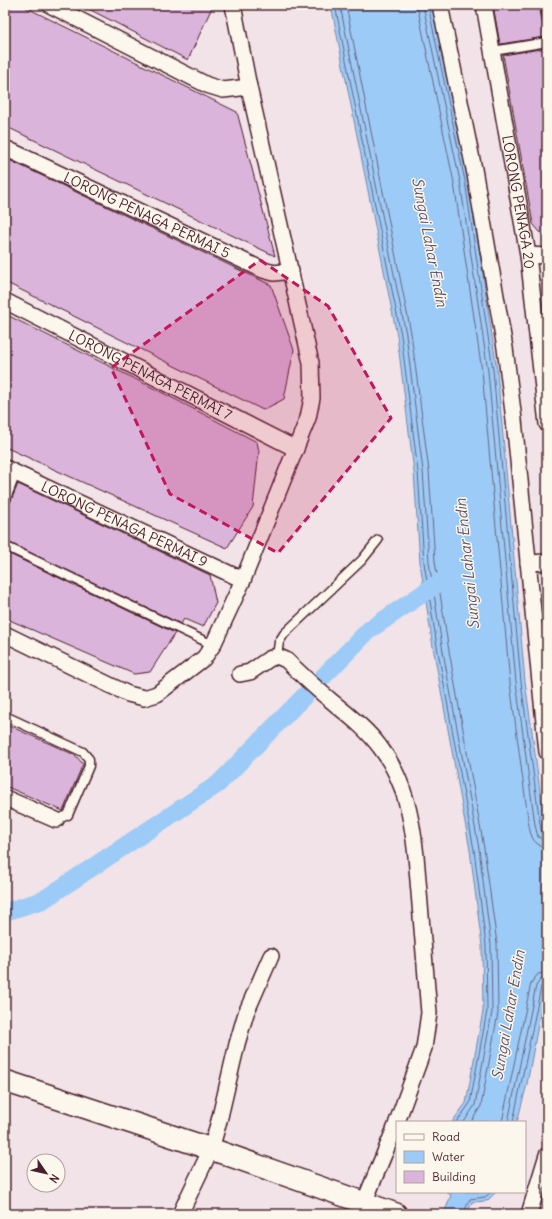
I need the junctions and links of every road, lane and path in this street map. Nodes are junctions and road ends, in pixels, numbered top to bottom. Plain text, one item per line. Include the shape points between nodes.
1 (50, 5) edge
2 (233, 5) edge
3 (440, 5) edge
4 (484, 5) edge
5 (545, 5) edge
6 (547, 15) edge
7 (547, 42) edge
8 (493, 51) junction
9 (249, 87) junction
10 (5, 148) edge
11 (528, 255) junction
12 (547, 256) edge
13 (291, 272) junction
14 (5, 301) edge
15 (541, 317) edge
16 (545, 390) edge
17 (547, 424) edge
18 (296, 449) junction
19 (10, 470) edge
20 (5, 501) edge
21 (378, 540) dead end
22 (5, 546) edge
23 (547, 562) edge
24 (528, 563) junction
25 (243, 580) junction
26 (5, 634) edge
27 (213, 645) junction
28 (278, 656) junction
29 (240, 674) dead end
30 (5, 716) edge
31 (547, 752) edge
32 (5, 798) edge
33 (56, 820) joint
34 (271, 956) dead end
35 (5, 1081) edge
36 (398, 1121) edge
37 (396, 1125) edge
38 (211, 1149) junction
39 (547, 1155) edge
40 (364, 1203) junction
41 (180, 1214) edge
42 (396, 1214) edge
43 (529, 1214) edge

1 - 9 street via 207,85 223,90
2 - 9 street
3 - 24 street via 474,169 505,348
4 - 8 street, LORONG PENAGA 20
5 - 6 lane
7 - 8 lane
8 - 11 street, LORONG PENAGA 20
9 - 13 street
10 - 13 street, LORONG PENAGA PERMAI 5 via 263,270 274,273
11 - 12 street
11 - 15 street, LORONG PENAGA 20
13 - 18 street via 313,382 308,418
14 - 18 street, LORONG PENAGA PERMAI 7
15 - 16 street, LORONG PENAGA 20
16 - 17 street, LORONG PENAGA 20
18 - 25 street
19 - 20 lane
19 - 25 street, LORONG PENAGA PERMAI 9
21 - 28 lane via 362,560 284,634 279,642
22 - 27 lane
23 - 24 street
24 - 31 street
25 - 27 street
26 - 27 street via 128,694 144,698 157,694 168,686 204,658
28 - 29 street via 250,672
28 - 36 street via 286,660 367,733 390,762 407,802 414,832 429,1013 424,1048
30 - 33 lane via 83,752 89,759 89,766 68,815
32 - 33 street
34 - 38 street via 244,1021
35 - 38 street
37 - 40 street
38 - 40 street
38 - 41 street
39 - 43 street
40 - 42 street

